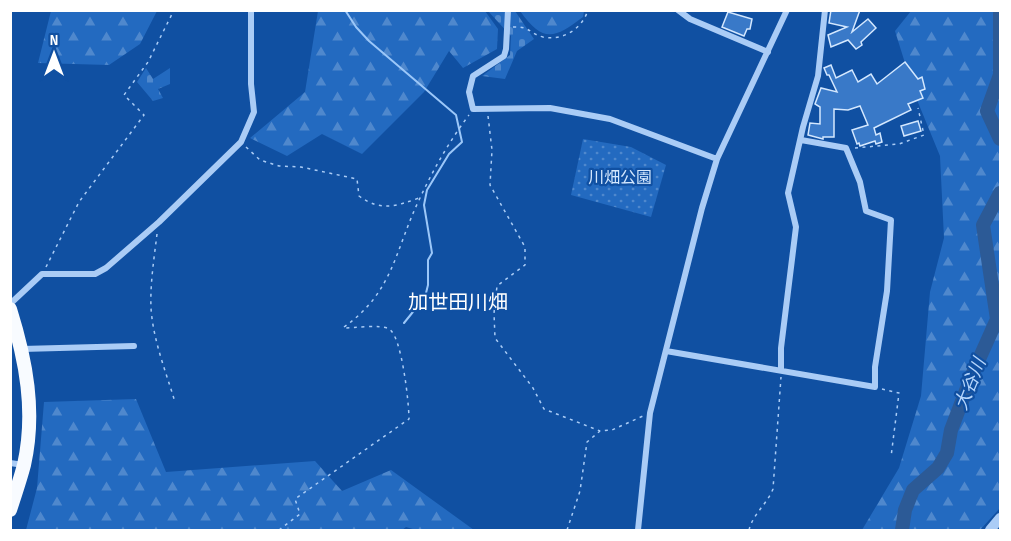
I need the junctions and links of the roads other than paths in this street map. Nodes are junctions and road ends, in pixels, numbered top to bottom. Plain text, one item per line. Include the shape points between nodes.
1 (251, 10) edge
2 (508, 10) edge
3 (678, 10) edge
4 (787, 10) edge
5 (825, 10) edge
6 (768, 52) junction
7 (801, 140) junction
8 (717, 159) junction
9 (11, 312) edge
10 (134, 346) dead end
11 (22, 349) junction
12 (666, 351) junction
13 (781, 370) junction
14 (17, 464) edge
15 (10, 510) edge
16 (1000, 518) edge
17 (638, 531) edge
18 (990, 531) edge

1 - 9 street via 254,112 241,142 106,268 95,274 42,274
2 - 8 street via 504,56 473,76 469,92 473,109 550,108 610,119
3 - 6 street via 690,19
4 - 6 street
5 - 7 street via 821,62
6 - 8 street
7 - 13 street via 788,193 796,227
7 - 13 street via 846,148 860,182 866,211 891,220 887,291 875,387
8 - 12 street
9 - 11 main road
10 - 11 street
11 - 14 main road via 30,407 29,432
12 - 13 street
12 - 17 street via 650,413
14 - 15 main road
16 - 18 street

